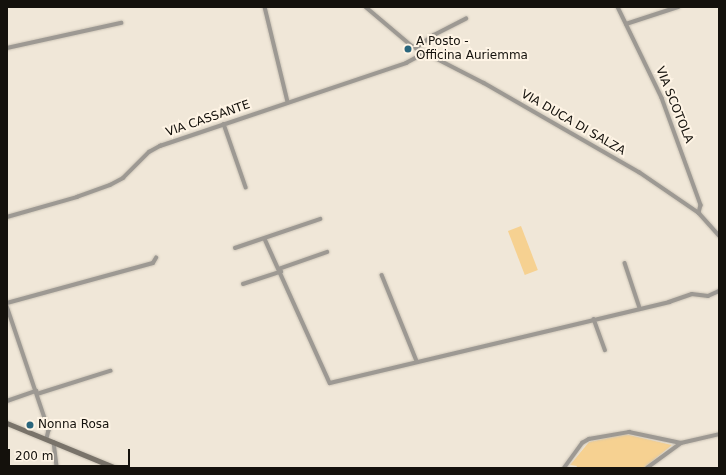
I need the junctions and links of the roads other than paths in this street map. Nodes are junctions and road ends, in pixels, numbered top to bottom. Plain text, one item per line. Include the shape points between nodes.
1 (265, 7) edge
2 (366, 7) edge
3 (618, 7) edge
4 (678, 7) edge
5 (466, 20) dead end
6 (121, 22) dead end
7 (626, 24) junction
8 (7, 48) edge
9 (416, 48) junction
10 (425, 53) junction
11 (288, 102) junction
12 (224, 124) junction
13 (246, 187) dead end
14 (699, 213) junction
15 (7, 217) edge
16 (320, 219) dead end
17 (719, 235) edge
18 (265, 239) junction
19 (235, 248) dead end
20 (327, 252) dead end
21 (156, 258) dead end
22 (624, 263) dead end
23 (280, 270) junction
24 (382, 275) dead end
25 (243, 284) dead end
26 (719, 291) edge
27 (7, 305) edge
28 (640, 308) junction
29 (594, 319) junction
30 (605, 350) dead end
31 (417, 361) junction
32 (110, 371) dead end
33 (36, 392) junction
34 (7, 401) edge
35 (7, 423) edge
36 (719, 434) edge
37 (47, 439) junction
38 (54, 442) junction
39 (681, 443) junction
40 (107, 466) edge
41 (57, 468) edge
42 (116, 468) edge
43 (564, 468) edge
44 (647, 468) edge

1 - 11 street
2 - 9 street, VIA DUCA DI SALZA
3 - 7 street, VIA SCOTOLA
4 - 7 street
5 - 9 street via 434,35
6 - 8 street
7 - 14 street, VIA SCOTOLA via 662,98 701,205
9 - 10 street, VIA DUCA DI SALZA
10 - 11 street, VIA CASSANTE via 406,63
10 - 14 street, VIA DUCA DI SALZA via 484,83 630,167
11 - 12 street, VIA CASSANTE
12 - 13 street
12 - 15 street, VIA CASSANTE via 160,146 149,152 123,178 110,185
14 - 17 street, VIA DUCA DI SALZA
16 - 18 street
18 - 19 street
18 - 23 street
20 - 23 street
21 - 27 street via 153,263
22 - 28 street
23 - 25 street
23 - 31 street via 330,383
24 - 31 street
26 - 28 street via 704,296 692,294
27 - 33 street
28 - 29 street
29 - 30 street
29 - 31 street
32 - 33 street
33 - 34 street
33 - 37 street via 49,430
35 - 37 street
36 - 39 street
37 - 38 street
38 - 40 street
38 - 41 street
39 - 43 street via 629,432 589,439 582,443
39 - 44 street
40 - 42 street

